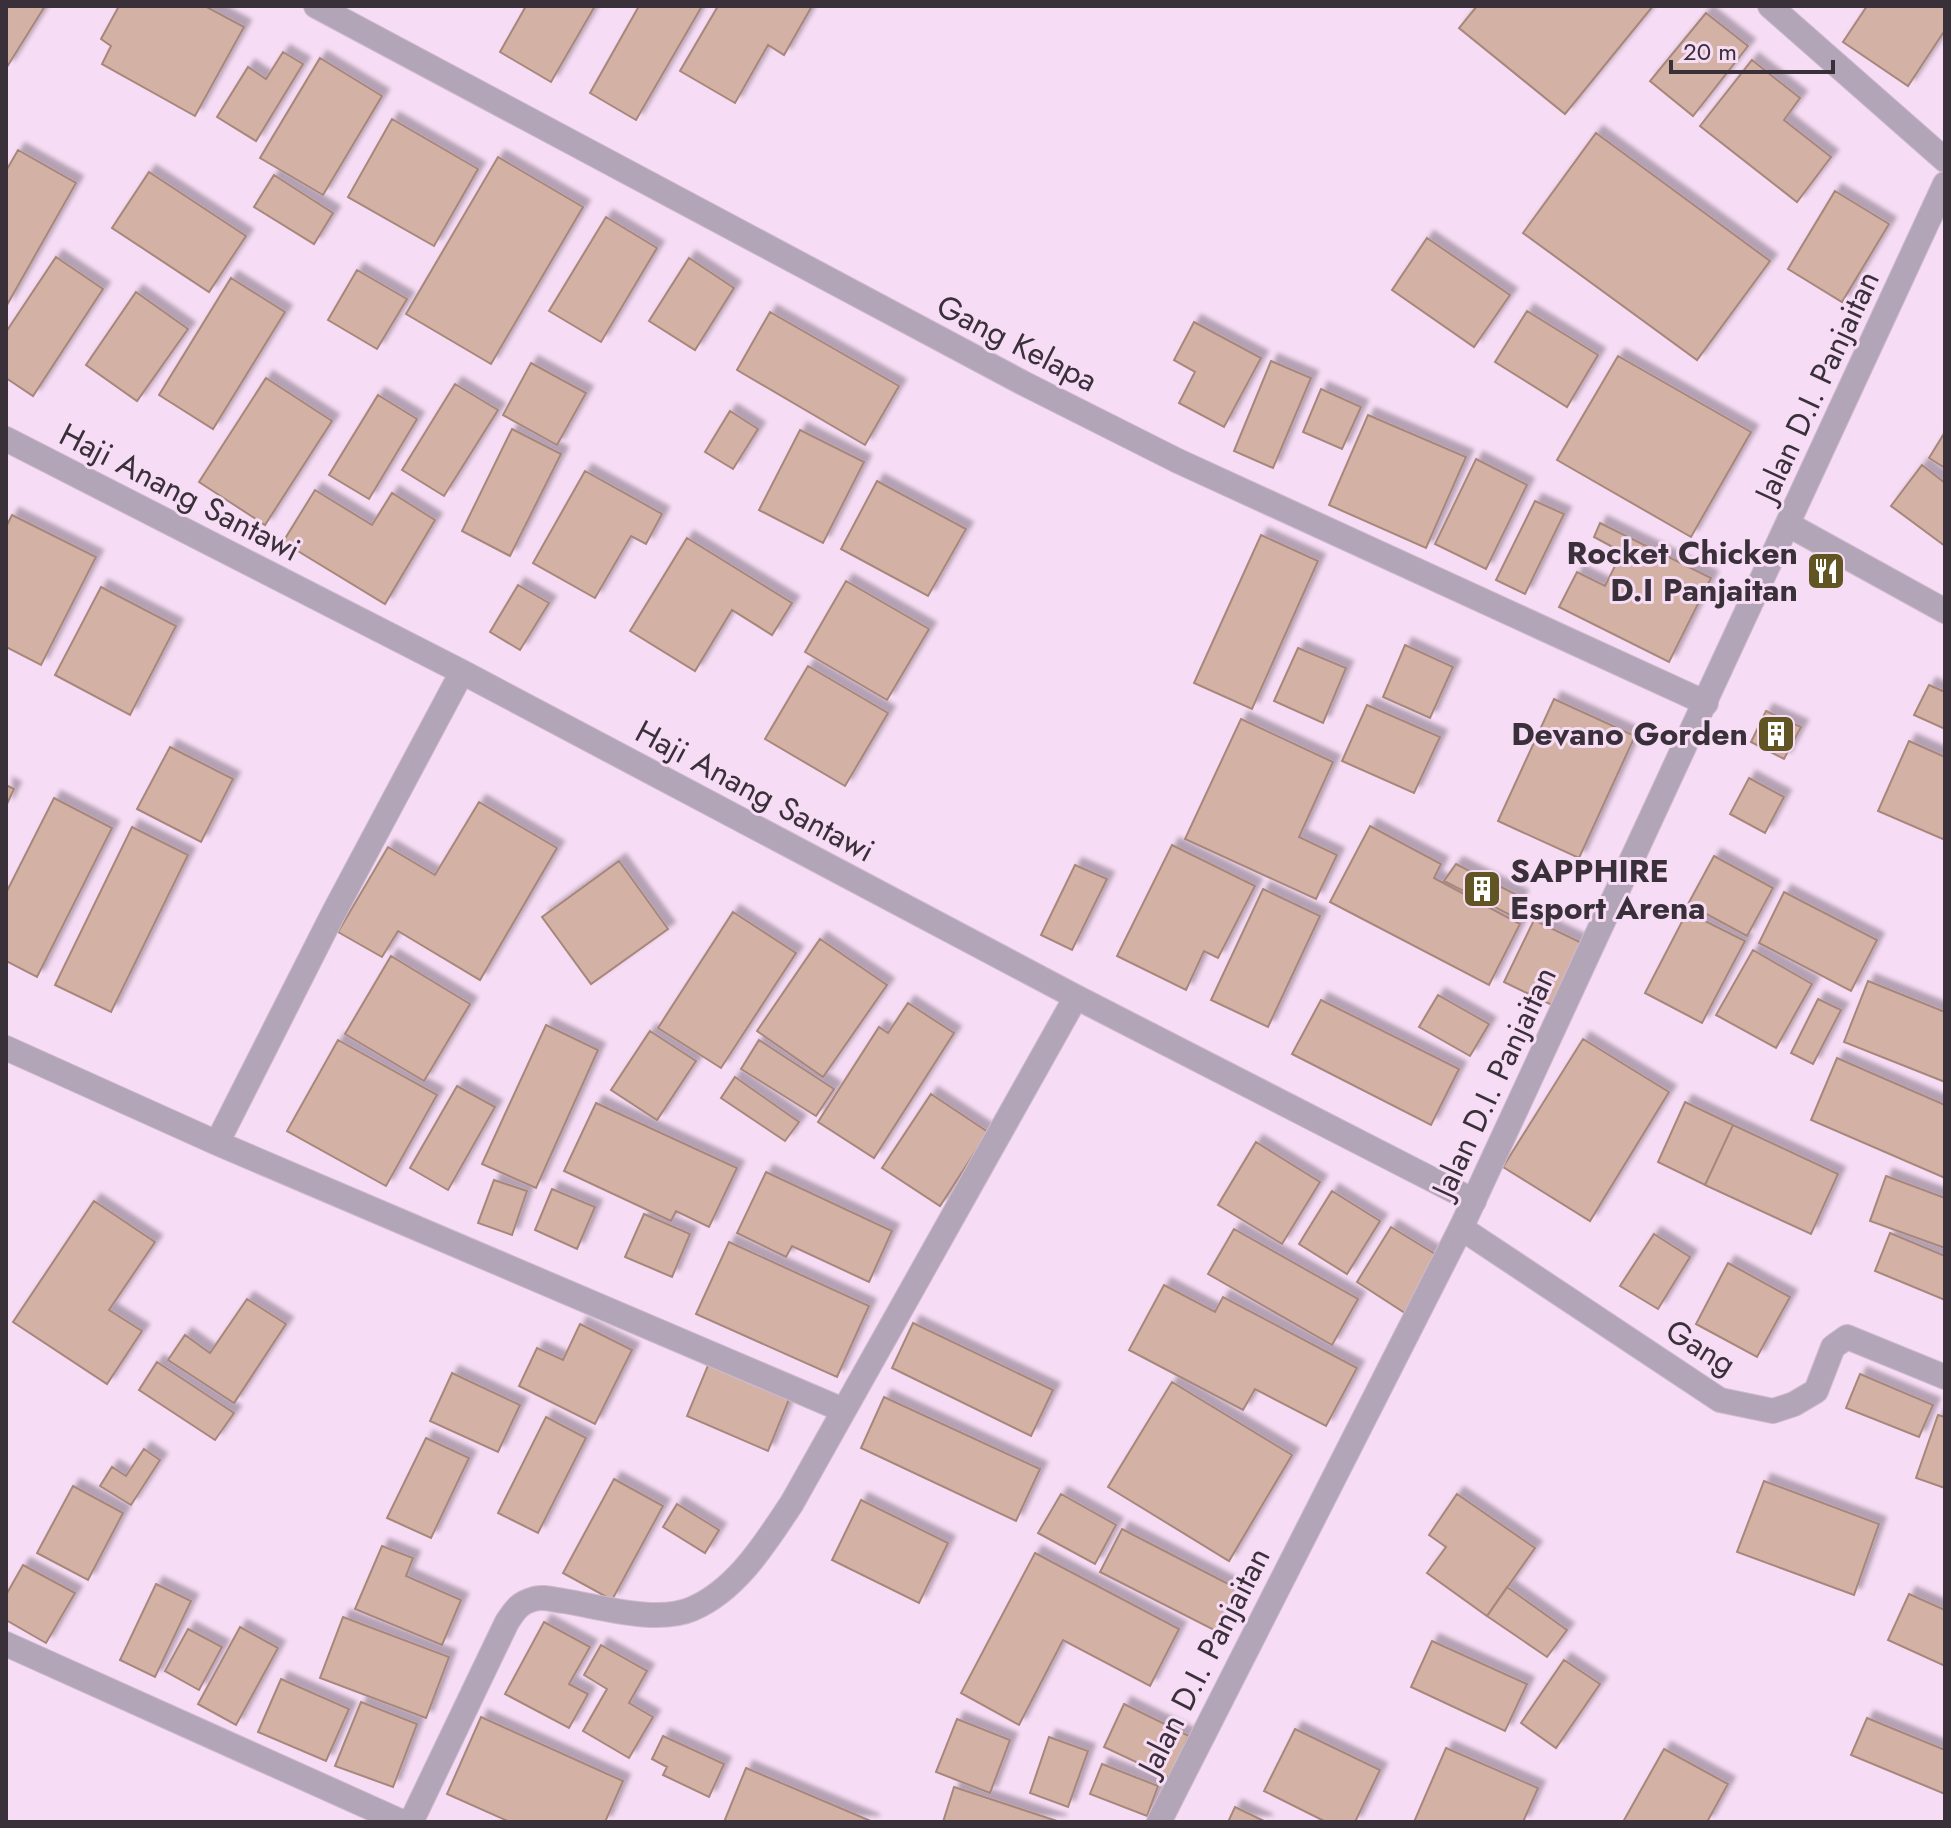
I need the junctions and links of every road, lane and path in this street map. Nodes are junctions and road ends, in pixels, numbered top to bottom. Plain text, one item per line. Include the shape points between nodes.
1 (316, 6) edge
2 (1770, 6) edge
3 (1945, 160) edge
4 (1945, 184) edge
5 (6, 439) edge
6 (1789, 525) junction
7 (1945, 611) edge
8 (462, 672) junction
9 (1706, 703) junction
10 (1076, 997) junction
11 (6, 1048) edge
12 (217, 1143) junction
13 (1474, 1201) junction
14 (1461, 1228) junction
15 (1945, 1377) edge
16 (843, 1410) junction
17 (6, 1644) edge
18 (402, 1822) edge
19 (411, 1822) edge
20 (1159, 1822) edge

1 - 9 street, Gang Kelapa via 1164,454
2 - 3 street
4 - 6 street, Jalan D.I. Panjaitan
5 - 8 street, Haji Anang Santawi
6 - 7 street
6 - 9 street, Jalan D.I. Panjaitan
8 - 10 street, Haji Anang Santawi
8 - 12 street
9 - 13 street, Jalan D.I. Panjaitan
10 - 13 street, Haji Anang Santawi
10 - 16 street
11 - 12 street
12 - 16 street
13 - 14 street, Jalan D.I. Panjaitan
14 - 15 street, Gang via 1720,1400 1773,1411 1794,1404 1816,1391 1833,1347 1847,1337
14 - 20 street, Jalan D.I. Panjaitan
16 - 19 street via 792,1503 753,1560 693,1609 647,1614 537,1597 518,1605
17 - 18 street

